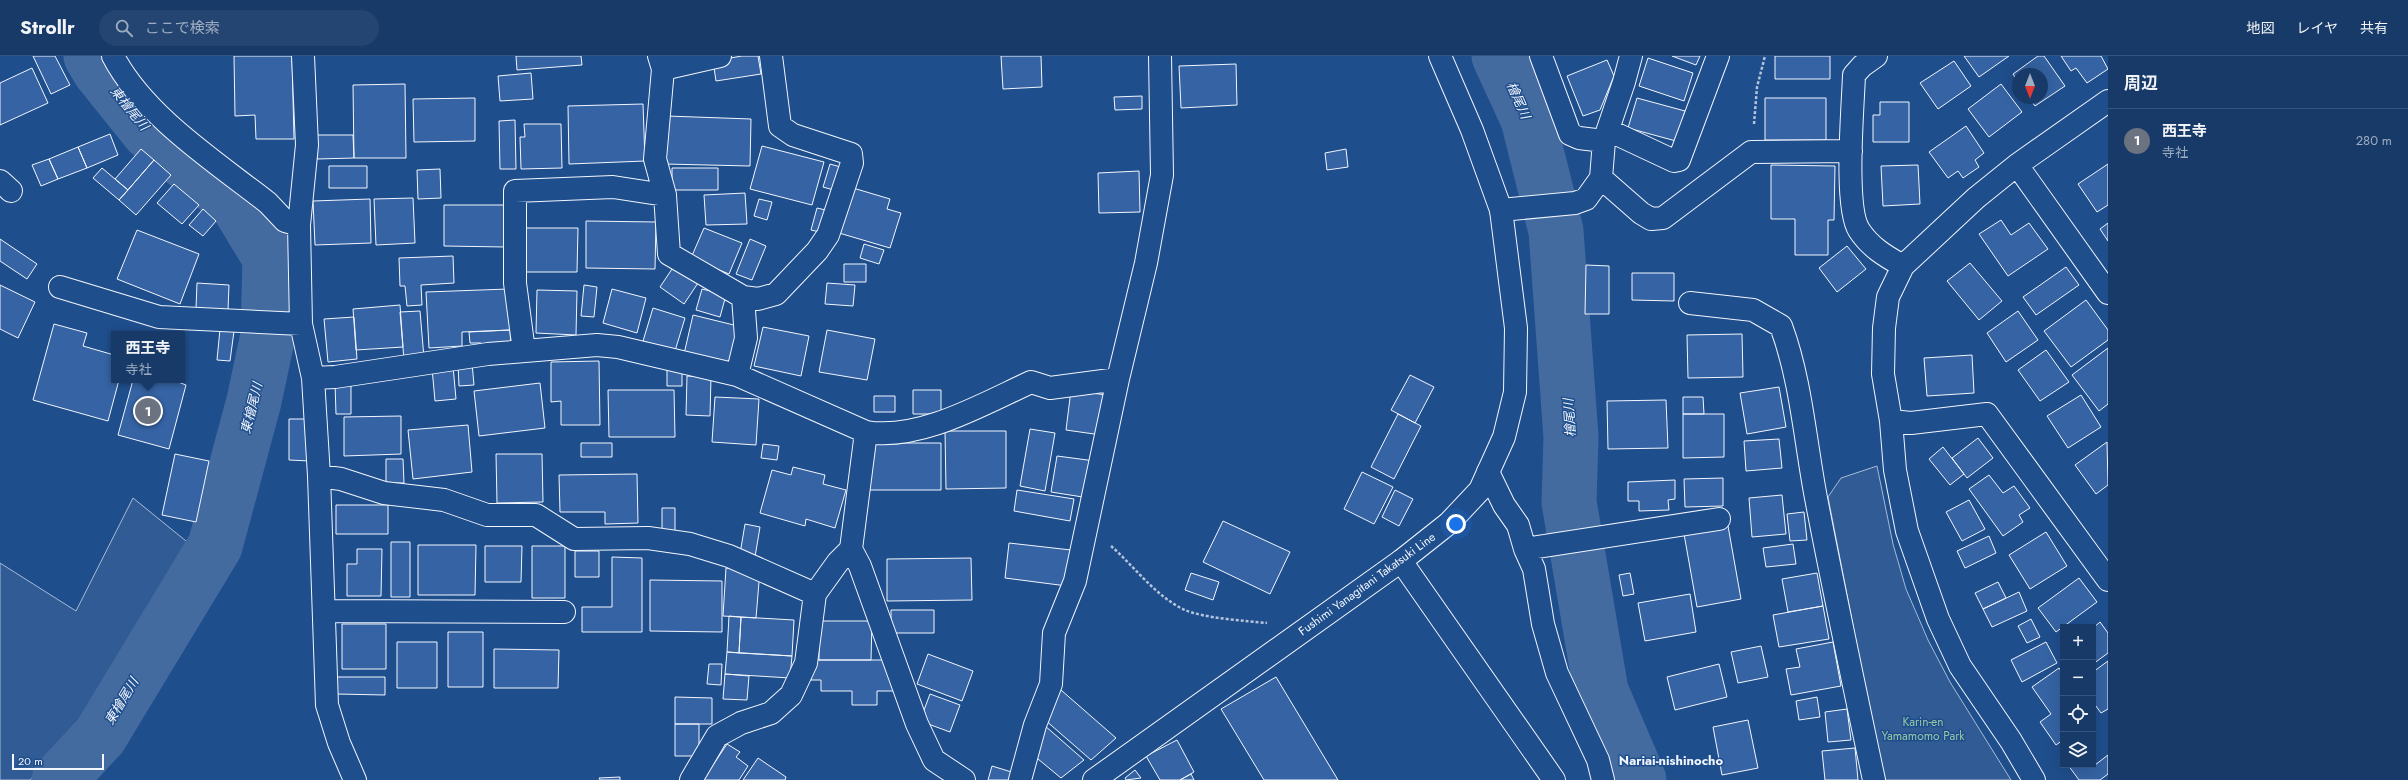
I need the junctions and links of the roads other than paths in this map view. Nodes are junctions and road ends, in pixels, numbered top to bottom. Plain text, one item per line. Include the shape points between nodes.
1 (113, 56) edge
2 (303, 56) edge
3 (720, 56) edge
4 (771, 56) edge
5 (1160, 56) edge
6 (1440, 56) edge
7 (1541, 56) edge
8 (1630, 56) edge
9 (1718, 56) edge
10 (1876, 56) edge
11 (661, 62) edge
12 (2108, 101) edge
13 (1606, 135) junction
14 (1851, 151) junction
15 (2017, 165) junction
16 (1601, 178) junction
17 (665, 195) junction
18 (1509, 210) junction
19 (299, 225) junction
20 (1903, 266) junction
21 (60, 287) dead end
22 (2108, 293) edge
23 (743, 297) junction
24 (1690, 302) dead end
25 (293, 324) junction
26 (524, 351) junction
27 (737, 375) junction
28 (313, 378) junction
29 (1118, 379) junction
30 (1891, 421) junction
31 (866, 432) junction
32 (1488, 472) junction
33 (319, 476) junction
34 (1719, 519) dead end
35 (851, 549) junction
36 (1525, 549) junction
37 (1401, 562) junction
38 (2108, 580) edge
39 (815, 594) junction
40 (324, 611) junction
41 (564, 612) dead end
42 (355, 780) edge
43 (690, 780) edge
44 (964, 780) edge
45 (1020, 780) edge
46 (1094, 780) edge
47 (1554, 780) edge
48 (1603, 780) edge
49 (1874, 780) edge
50 (2034, 780) edge

1 - 19 street via 119,68 152,111 268,203 285,221
2 - 19 street via 307,145
3 - 11 street
4 - 23 street via 780,126 793,135 851,154 852,163 828,235 817,251 776,294 758,299
5 - 29 street via 1162,175 1146,263
6 - 18 street, Fushimi Yanagitani Takatsuki Line
7 - 13 street via 1570,134 1579,138
8 - 13 street
9 - 13 street via 1679,160
10 - 14 street via 1854,75
11 - 17 street via 656,159
12 - 15 street
13 - 16 street
14 - 16 street via 1751,152 1663,218 1651,219 1641,214
14 - 20 street via 1852,211 1858,228 1871,246
15 - 20 street via 1965,208
15 - 22 street
16 - 18 street via 1586,199 1575,203
17 - 23 street via 669,254
17 - 26 street via 613,187 515,191 515,282
18 - 32 street, Fushimi Yanagitani Takatsuki Line via 1516,328 1515,392 1504,437
19 - 25 street
20 - 30 street via 1888,297 1884,328 1883,374
21 - 25 street via 159,317
23 - 27 street via 746,338
24 - 49 street via 1753,310 1781,326 1788,344 1817,504
25 - 28 street
26 - 27 street via 597,345 618,347
26 - 28 street
27 - 31 street
28 - 33 street
29 - 31 street via 1050,388 1031,382 945,420 915,430 891,434
29 - 45 street via 1075,581 1054,633 1051,684
30 - 38 street via 1912,423 1987,414
30 - 50 street via 1895,470 1907,531 1938,619 1960,666
31 - 35 street
32 - 36 street via 1504,505 1518,525
32 - 37 street, Fushimi Yanagitani Takatsuki Line via 1480,490 1449,523
33 - 39 street via 341,479 384,493 444,500 487,515 536,515 574,540 648,538 690,544 729,556
33 - 40 street
34 - 36 street
35 - 39 street via 838,562
35 - 44 street via 860,566 917,724 934,760
36 - 48 street via 1534,569 1543,624 1557,673 1598,760
37 - 46 street, Fushimi Yanagitani Takatsuki Line
37 - 47 street
39 - 43 street via 806,663 791,694 771,714 741,723 717,736
40 - 41 street
40 - 42 street via 327,705 339,743

